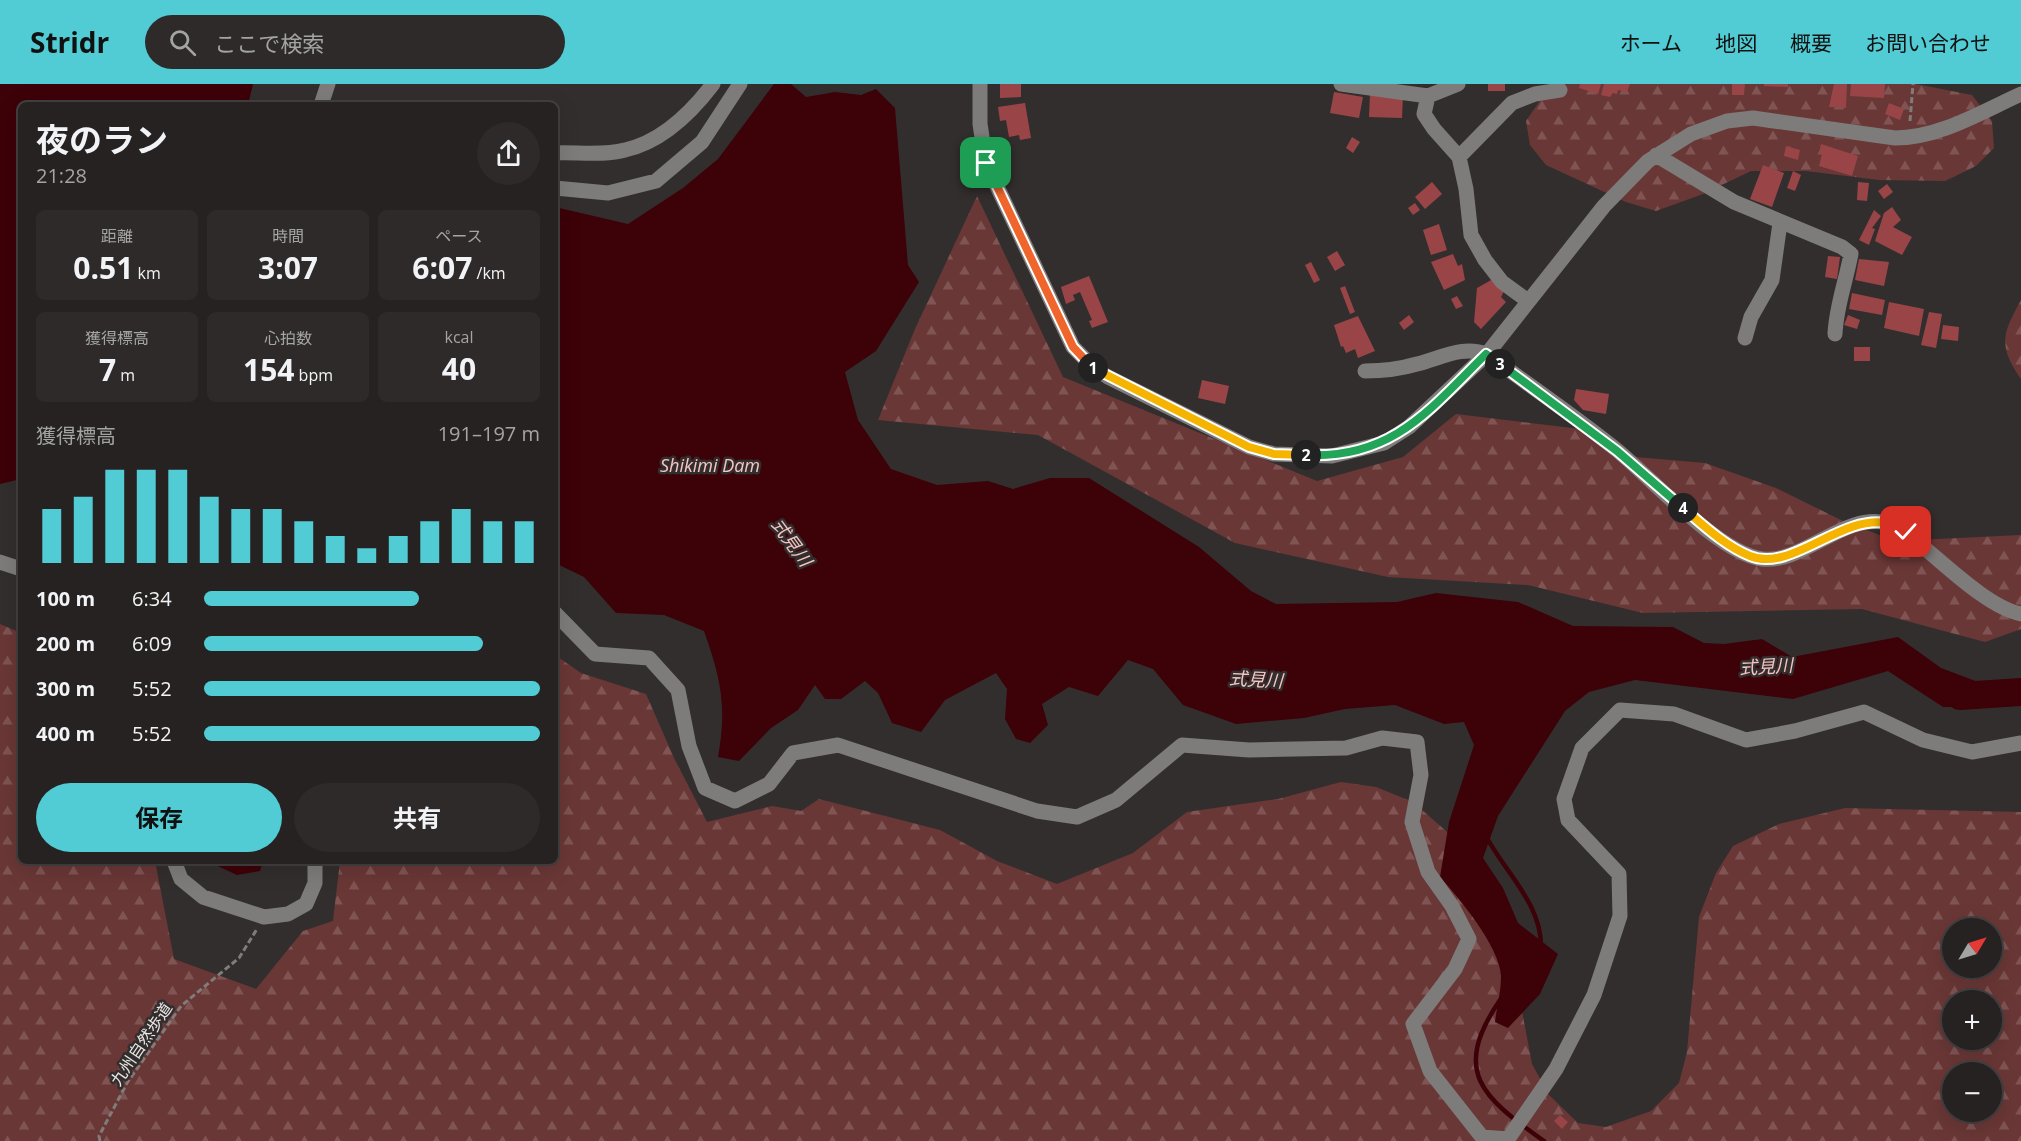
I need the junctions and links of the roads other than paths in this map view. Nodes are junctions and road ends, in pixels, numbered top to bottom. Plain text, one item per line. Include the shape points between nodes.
1 (328, 84) edge
2 (712, 84) edge
3 (740, 84) edge
4 (980, 84) edge
5 (1346, 84) edge
6 (1458, 84) edge
7 (1560, 90) dead end
8 (2021, 94) edge
9 (1428, 96) junction
10 (322, 102) edge
11 (558, 153) edge
12 (1656, 155) junction
13 (1459, 157) junction
14 (558, 188) edge
15 (1780, 223) junction
16 (1528, 301) junction
17 (1835, 334) dead end
18 (1745, 338) dead end
19 (1486, 354) junction
20 (1365, 371) dead end
21 (0, 562) edge
22 (18, 568) edge
23 (2021, 614) edge
24 (558, 616) edge
25 (2021, 743) edge
26 (175, 864) edge
27 (315, 864) edge

1 - 10 street
2 - 11 street via 700,101 658,139 624,151
3 - 14 street via 702,142 656,181 608,193
4 - 19 street via 980,124 986,163 1073,347 1108,377 1249,447 1274,454 1332,456 1384,443 1409,427
5 - 9 street
6 - 9 street
7 - 13 street via 1512,103
8 - 12 street via 1935,132 1910,138 1753,118 1727,121 1691,134
9 - 13 street via 1424,114
12 - 15 street via 1734,202
12 - 16 street via 1604,206
13 - 16 street via 1471,235 1502,282
15 - 17 street via 1851,254 1836,313
15 - 18 street via 1772,280 1751,317
16 - 19 street
19 - 20 street via 1477,350 1456,351 1419,364
19 - 23 street via 1617,451 1715,535 1751,557 1782,557 1864,523 1887,523 1906,532 2007,611
21 - 22 street
24 - 25 street via 594,654 649,658 678,690 689,746 705,788 735,801 769,784 793,753 838,745 1037,811 1077,817 1116,800 1182,745 1249,750 1346,748 1382,738 1417,742 1420,775 1412,822 1428,872 1469,939 1455,969 1413,1024 1430,1071 1482,1137 1508,1138 1539,1096 1594,995 1620,916 1619,874 1568,820 1564,799 1582,748 1620,710 1674,714 1746,740 1864,712 1923,740 1972,752
26 - 27 street via 181,879 203,897 264,917 288,914 306,904 315,883

